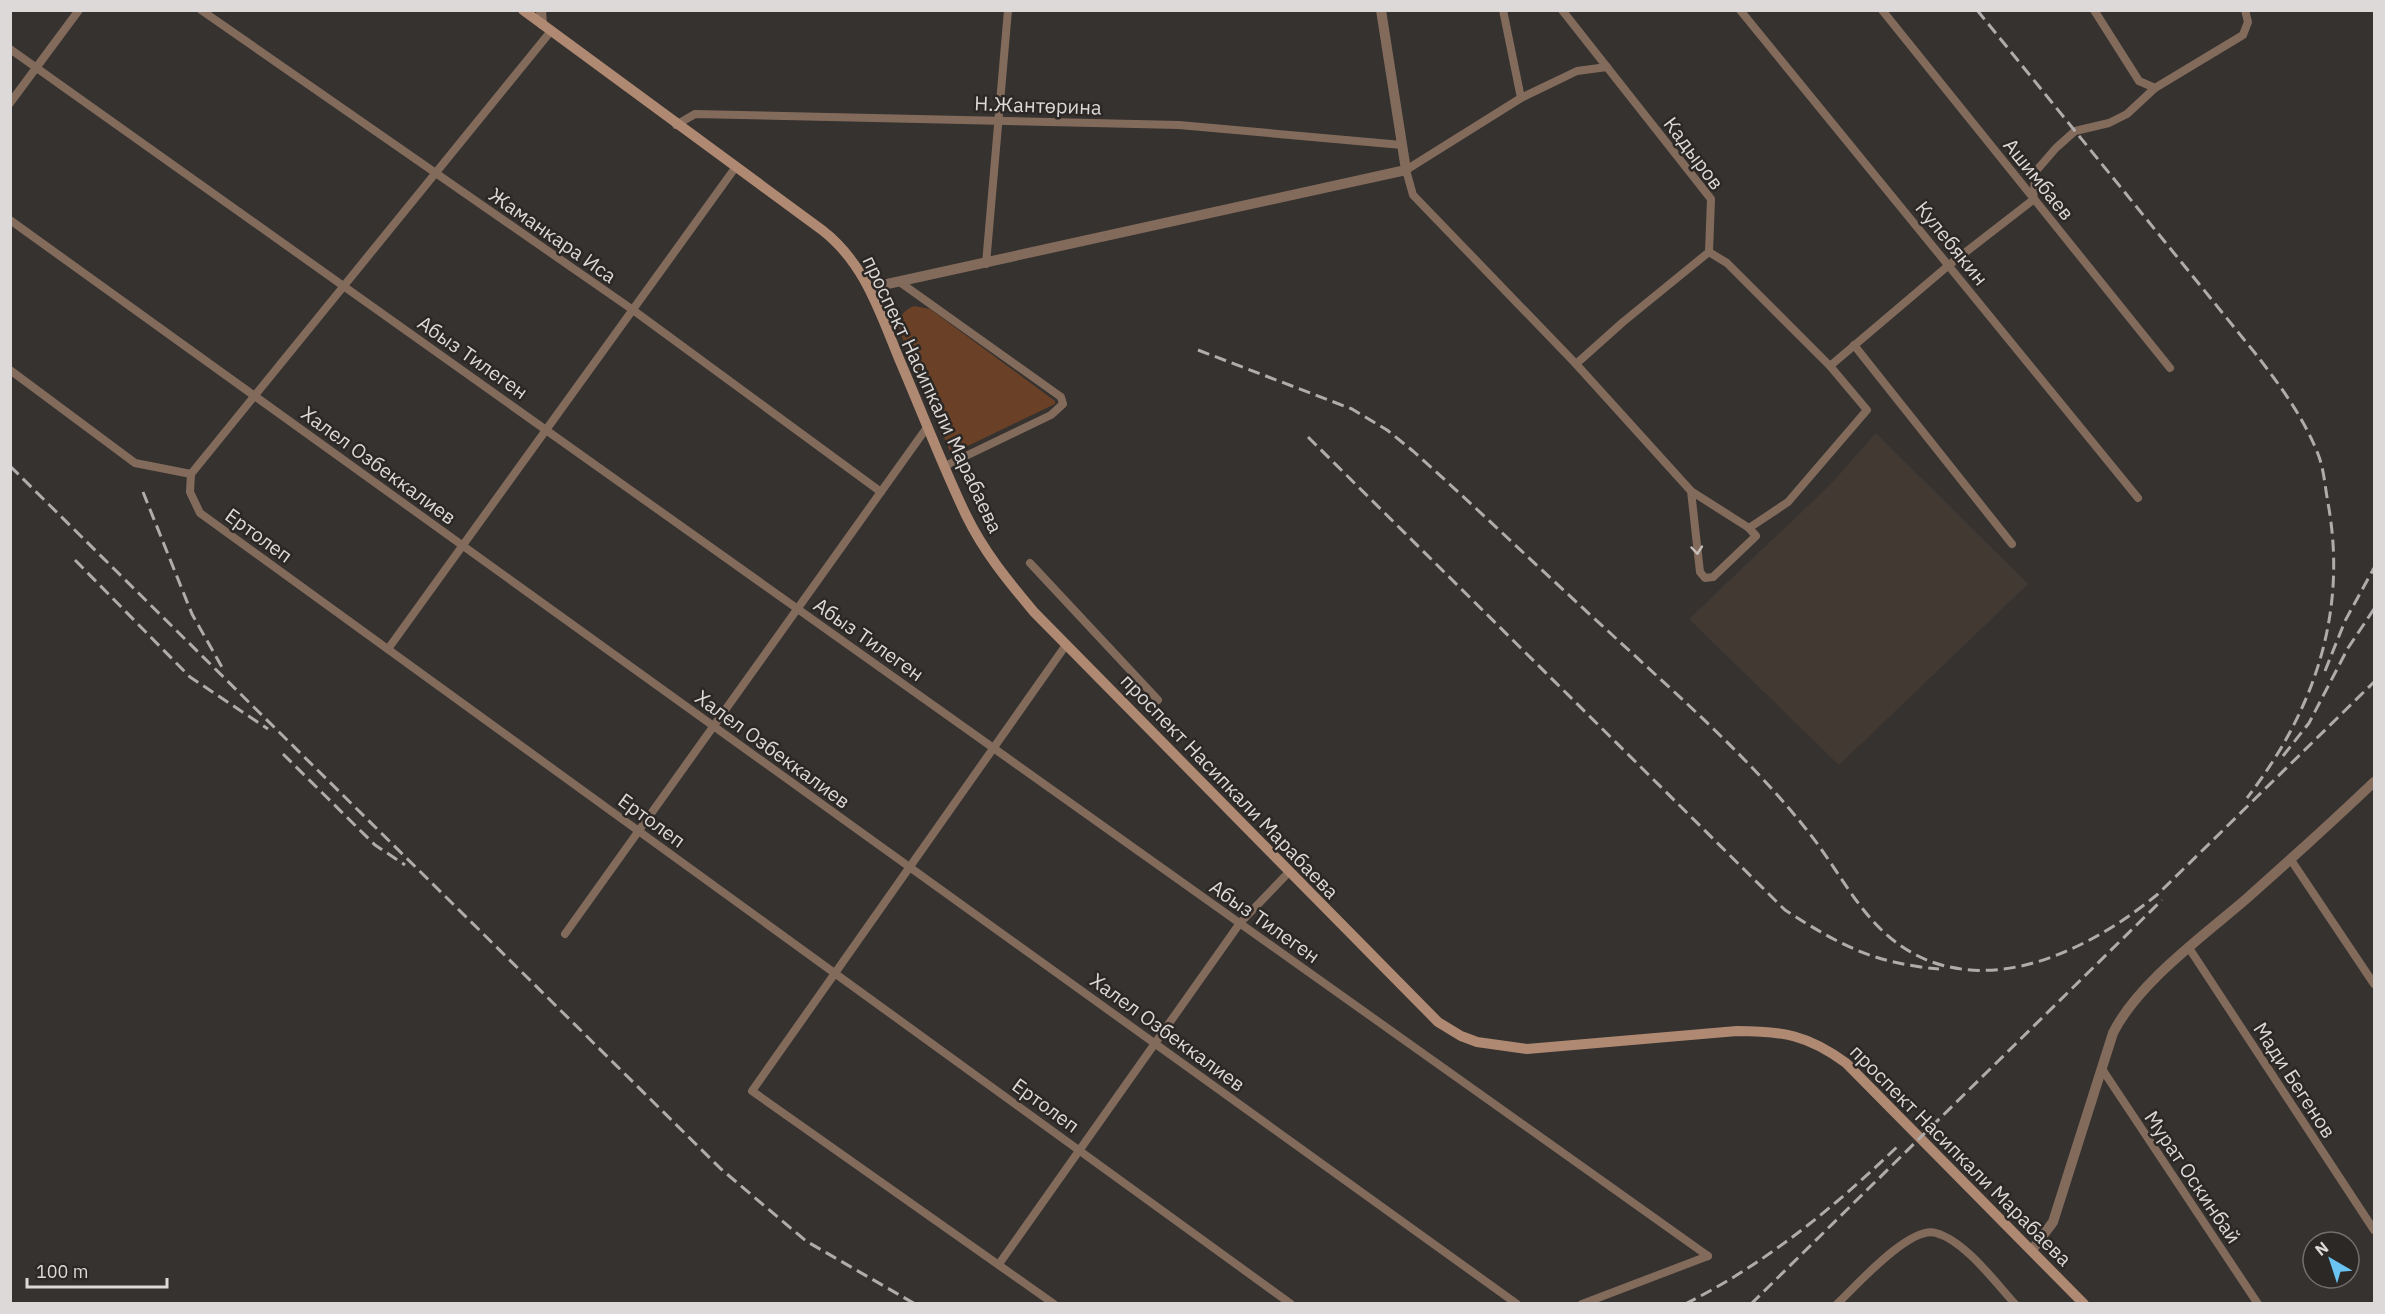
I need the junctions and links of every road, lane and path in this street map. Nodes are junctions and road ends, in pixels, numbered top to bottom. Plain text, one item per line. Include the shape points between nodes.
1 (79, 10) edge
2 (201, 10) edge
3 (523, 10) edge
4 (541, 10) edge
5 (1008, 10) edge
6 (1381, 10) edge
7 (1503, 10) edge
8 (1562, 10) edge
9 (1740, 10) edge
10 (1882, 10) edge
11 (2094, 10) edge
12 (2245, 10) edge
13 (542, 24) junction
14 (551, 31) junction
15 (10, 49) edge
16 (37, 67) junction
17 (1607, 67) junction
18 (2155, 88) junction
19 (1521, 98) junction
20 (10, 103) edge
21 (998, 120) junction
22 (676, 125) junction
23 (1402, 145) junction
24 (735, 168) junction
25 (1406, 170) junction
26 (435, 174) junction
27 (2033, 200) junction
28 (10, 220) edge
29 (1709, 252) junction
30 (986, 264) junction
31 (1949, 265) junction
32 (901, 283) junction
33 (344, 286) junction
34 (869, 288) junction
35 (633, 310) junction
36 (1854, 345) junction
37 (1576, 364) junction
38 (1830, 366) junction
39 (2170, 368) dead end
40 (10, 370) edge
41 (255, 396) junction
42 (928, 426) junction
43 (546, 430) junction
44 (945, 466) junction
45 (192, 474) junction
46 (1691, 491) junction
47 (881, 492) junction
48 (2138, 498) dead end
49 (1749, 528) junction
50 (2012, 544) dead end
51 (463, 545) junction
52 (1030, 564) dead end
53 (798, 609) junction
54 (1066, 645) junction
55 (388, 649) junction
56 (1158, 700) dead end
57 (714, 726) junction
58 (994, 748) junction
59 (2374, 782) edge
60 (638, 830) junction
61 (2291, 860) junction
62 (910, 867) junction
63 (1289, 872) junction
64 (1240, 923) junction
65 (565, 934) dead end
66 (2189, 948) junction
67 (835, 973) junction
68 (2374, 984) edge
69 (1155, 1043) junction
70 (2102, 1069) junction
71 (1079, 1150) junction
72 (2374, 1230) edge
73 (2032, 1250) junction
74 (999, 1264) junction
75 (1054, 1304) edge
76 (1291, 1304) edge
77 (1517, 1304) edge
78 (1582, 1304) edge
79 (1837, 1304) edge
80 (2015, 1304) edge
81 (2084, 1304) edge
82 (2258, 1304) edge

1 - 16 street
2 - 26 street, Жаманкара Иса
3 - 13 main road, проспект Насипкали Марабаева
4 - 13 street
5 - 21 street
6 - 23 street
7 - 19 street
8 - 17 street, Кадыров
9 - 31 street, Кулебякин
10 - 27 street, Ашимбаев
11 - 18 street via 2139,81
12 - 18 street via 2248,22 2243,35
13 - 14 main road, проспект Насипкали Марабаева
14 - 22 main road, проспект Насипкали Марабаева
14 - 26 street
15 - 16 street, Абыз Тилеген
16 - 20 street
16 - 33 street, Абыз Тилеген
17 - 19 street via 1577,71
17 - 29 street, Кадыров via 1711,199
18 - 27 street via 2127,114 2075,131 2056,148 2036,171
19 - 25 street
21 - 22 street, Н.Жантөрина via 695,114
21 - 23 street, Н.Жантөрина via 1179,125
21 - 30 street
22 - 24 main road, проспект Насипкали Марабаева
23 - 25 street
24 - 34 main road, проспект Насипкали Марабаева via 836,240
24 - 35 street
25 - 30 street
25 - 37 street via 1413,195
26 - 33 street
26 - 35 street, Жаманкара Иса
27 - 31 street
27 - 39 street, Ашимбаев
28 - 41 street, Халел Озбеккалиев
29 - 37 street
29 - 38 street via 1727,263
30 - 32 street
31 - 36 street
31 - 48 street, Кулебякин
32 - 34 street
32 - 44 street via 1061,397 1063,404 1051,415
33 - 41 street
33 - 43 street, Абыз Тилеген
34 - 42 main road, проспект Насипкали Марабаева
35 - 43 street
35 - 47 street, Жаманкара Иса
36 - 38 street
36 - 50 street
37 - 46 street
38 - 49 street via 1867,410 1788,502
40 - 45 street via 135,463
41 - 45 street
41 - 51 street, Халел Озбеккалиев
42 - 44 main road, проспект Насипкали Марабаева
42 - 47 street
43 - 51 street
43 - 53 street, Абыз Тилеген
44 - 54 main road, проспект Насипкали Марабаева via 988,555
45 - 55 street, Ертолеп via 190,492 200,513
46 - 49 street
46 -> 49 street via 1700,573 1705,578 1713,576 1756,536
47 - 53 street
51 - 55 street
51 - 57 street, Халел Озбеккалиев
52 - 56 street
53 - 57 street
53 - 58 street, Абыз Тилеген
54 - 58 street
54 - 63 main road, проспект Насипкали Марабаева
55 - 60 street, Ертолеп
57 - 60 street
57 - 62 street, Халел Озбеккалиев
58 - 62 street
58 - 64 street, Абыз Тилеген
59 - 61 street
60 - 65 street
60 - 67 street, Ертолеп
61 - 66 street
61 - 68 street
62 - 67 street
62 - 69 street, Халел Озбеккалиев
63 - 64 street
63 - 73 main road, проспект Насипкали Марабаева via 1438,1022 1477,1042 1527,1048 1737,1030 1791,1034 1822,1046 1846,1062
64 - 69 street
64 - 78 street, Абыз Тилеген via 1708,1256
66 - 70 street via 2121,1016
66 - 72 street, Мади Бегенов
67 - 71 street, Ертолеп
67 - 74 street via 752,1090
69 - 71 street
69 - 77 street, Халел Озбеккалиев
70 - 73 street via 2053,1222
70 - 82 street, Мурат Оскинбай
71 - 74 street
71 - 76 street, Ертолеп
73 - 81 main road, проспект Насипкали Марабаева
74 - 75 street
79 - 80 street via 1912,1237 1935,1232 1956,1242

